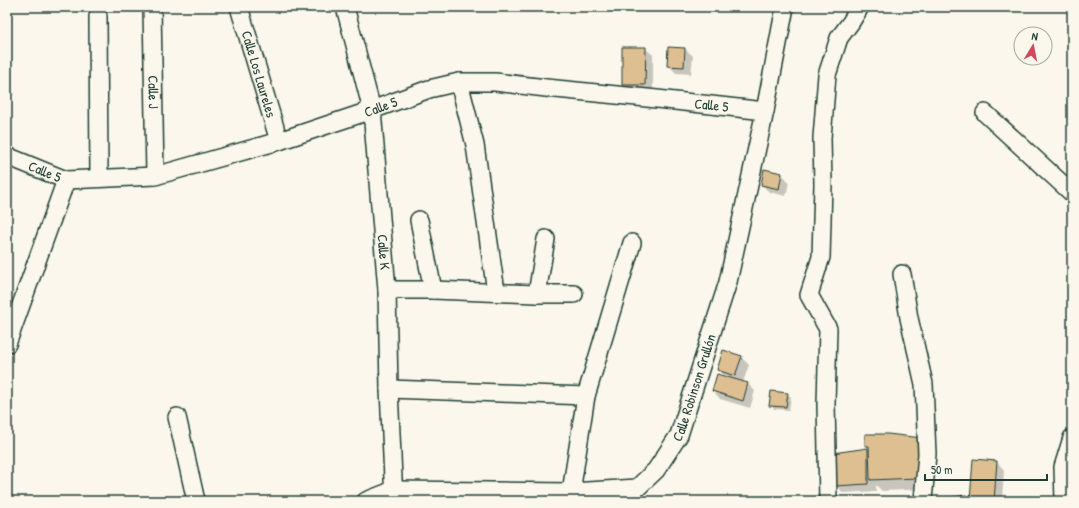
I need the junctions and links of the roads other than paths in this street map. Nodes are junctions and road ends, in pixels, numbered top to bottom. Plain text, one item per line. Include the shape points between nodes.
1 (152, 7) edge
2 (239, 7) edge
3 (344, 7) edge
4 (785, 7) edge
5 (860, 7) edge
6 (98, 16) dead end
7 (459, 82) junction
8 (372, 110) junction
9 (765, 111) junction
10 (985, 113) dead end
11 (279, 141) junction
12 (7, 156) edge
13 (156, 176) junction
14 (99, 178) junction
15 (66, 180) junction
16 (1072, 193) edge
17 (419, 220) dead end
18 (546, 239) dead end
19 (632, 242) dead end
20 (902, 274) dead end
21 (387, 290) junction
22 (433, 290) junction
23 (496, 292) junction
24 (537, 294) junction
25 (574, 294) dead end
26 (7, 344) edge
27 (389, 389) junction
28 (586, 396) junction
29 (177, 417) dead end
30 (1072, 438) edge
31 (571, 492) junction
32 (394, 495) edge
33 (196, 501) edge
34 (366, 501) edge
35 (828, 501) edge
36 (923, 501) edge
37 (1064, 501) edge

1 - 13 street, Calle J
2 - 11 street, Calle Los Laureles
3 - 8 street, Calle K
4 - 9 street, Calle Robinson Grullón
5 - 35 street via 839,38 827,75 822,138 822,257 809,296 828,329
6 - 14 street
7 - 8 street, Calle 5 via 429,89
7 - 9 street, Calle 5 via 495,82
7 - 23 street via 475,145
8 - 11 street, Calle 5
8 - 21 street, Calle K
9 - 31 street, Calle Robinson Grullón via 728,282 679,435 656,470 637,488
10 - 16 street
11 - 13 street, Calle 5
12 - 15 street, Calle 5
13 - 14 street, Calle 5
14 - 15 street, Calle 5
15 - 26 street
17 - 22 street
18 - 24 street
19 - 28 street
20 - 36 street via 924,384 927,454
21 - 22 street
21 - 27 street, Calle K
22 - 23 street
23 - 24 street
24 - 25 street
27 - 28 street
27 - 32 street, Calle K
28 - 31 street
29 - 33 street
30 - 37 street via 1063,467
31 - 32 street, Calle Robinson Grullón
32 - 34 street, Calle Robinson Grullón

